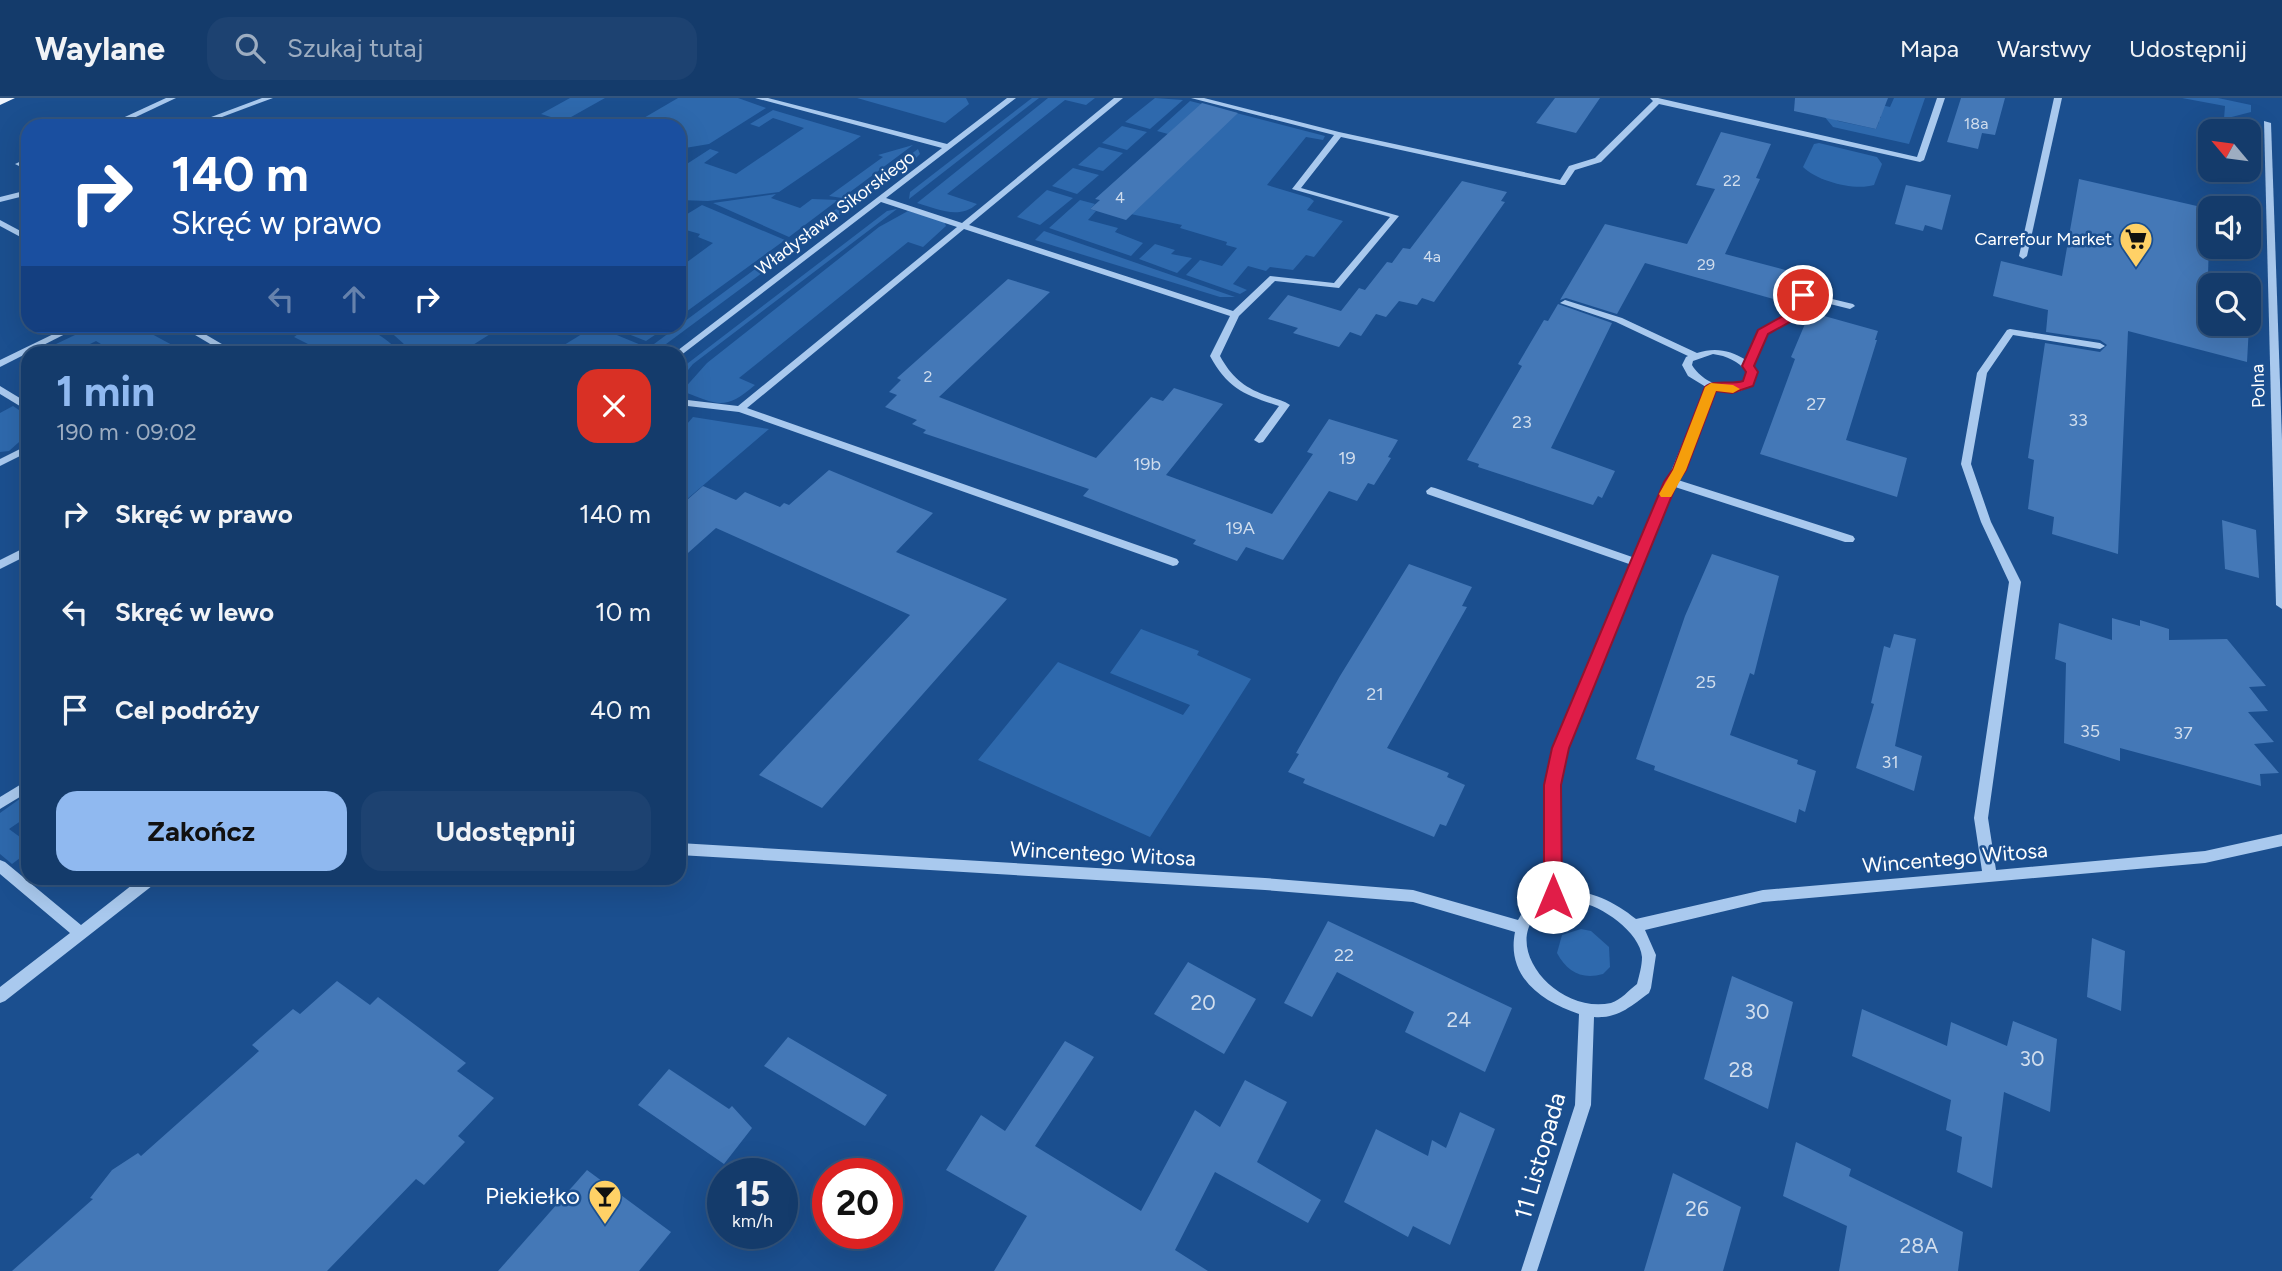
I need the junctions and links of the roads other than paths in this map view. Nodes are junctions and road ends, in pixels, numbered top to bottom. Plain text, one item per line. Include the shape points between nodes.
1 (10, 98) edge
2 (172, 98) edge
3 (269, 98) edge
4 (759, 98) edge
5 (1012, 98) edge
6 (1119, 98) edge
7 (1195, 98) edge
8 (1941, 98) edge
9 (2058, 98) edge
10 (1656, 99) edge
11 (0, 102) edge
12 (125, 119) edge
13 (210, 119) edge
14 (2267, 123) dead end
15 (1339, 134) junction
16 (947, 147) junction
17 (21, 194) edge
18 (880, 199) junction
19 (0, 200) edge
20 (0, 223) edge
21 (966, 225) junction
22 (21, 234) edge
23 (2023, 256) dead end
24 (1564, 303) dead end
25 (1850, 306) dead end
26 (1236, 315) junction
27 (62, 333) edge
28 (198, 333) edge
29 (36, 346) edge
30 (221, 346) edge
31 (2100, 346) dead end
32 (686, 347) edge
33 (21, 354) edge
34 (1694, 355) junction
35 (0, 364) edge
36 (1748, 366) junction
37 (1711, 387) junction
38 (0, 390) edge
39 (686, 403) edge
40 (21, 404) edge
41 (740, 409) junction
42 (1259, 440) dead end
43 (21, 452) edge
44 (0, 463) edge
45 (1671, 482) junction
46 (1431, 491) dead end
47 (1849, 539) dead end
48 (21, 554) edge
49 (1173, 562) dead end
50 (1638, 563) junction
51 (0, 565) edge
52 (2282, 605) edge
53 (21, 790) edge
54 (0, 804) edge
55 (2282, 840) edge
56 (686, 849) edge
57 (0, 866) edge
58 (1990, 876) junction
59 (21, 883) edge
60 (23, 885) edge
61 (143, 885) edge
62 (1553, 897) junction
63 (1634, 926) junction
64 (1520, 927) junction
65 (81, 933) junction
66 (0, 996) edge
67 (1587, 1011) junction
68 (1529, 1271) edge

1 - 11 main road
2 - 12 street
3 - 13 street
4 - 16 street
5 - 16 street, Władysława Sikorskiego
6 - 21 street
7 - 15 street
8 - 10 street via 1920,160
9 - 23 street
10 - 15 street via 1598,160 1572,168 1562,183
14 - 52 street, Polna
15 - 26 street via 1296,188 1395,216 1336,286 1273,278
16 - 18 street, Władysława Sikorskiego
17 - 19 street
18 - 21 street
18 - 32 street, Władysława Sikorskiego
20 - 22 street
21 - 26 street
21 - 41 street
24 - 34 street via 1619,320
25 - 36 street via 1803,295 1795,314 1763,332
26 - 42 street via 1214,356 1224,377 1246,392 1285,405
27 - 29 street
28 - 30 street
31 - 58 street via 2010,332 1982,373 1966,464 1986,522 2015,582 1982,818
33 - 35 street
34 - 36 street via 1723,353
34 - 37 street via 1687,365 1689,371
36 - 37 street via 1752,378 1742,387
37 - 45 street via 1680,470
38 - 40 street
39 - 41 street
41 - 49 street
43 - 44 street
45 - 47 street
45 - 50 street
46 - 50 street
48 - 51 street
50 - 62 street via 1560,748 1552,785
53 - 54 street
55 - 58 street, Wincentego Witosa via 2205,857
56 - 64 street, Wincentego Witosa via 1413,896
57 - 59 street
58 - 63 street, Wincentego Witosa via 1763,896
60 - 65 street
61 - 65 street
62 - 63 street via 1580,896 1606,904
62 - 64 street via 1532,908
63 - 67 street via 1649,955 1644,988 1616,1009
64 - 67 street via 1521,959 1542,989
65 - 66 street
67 - 68 street, 11 Listopada via 1583,1105

